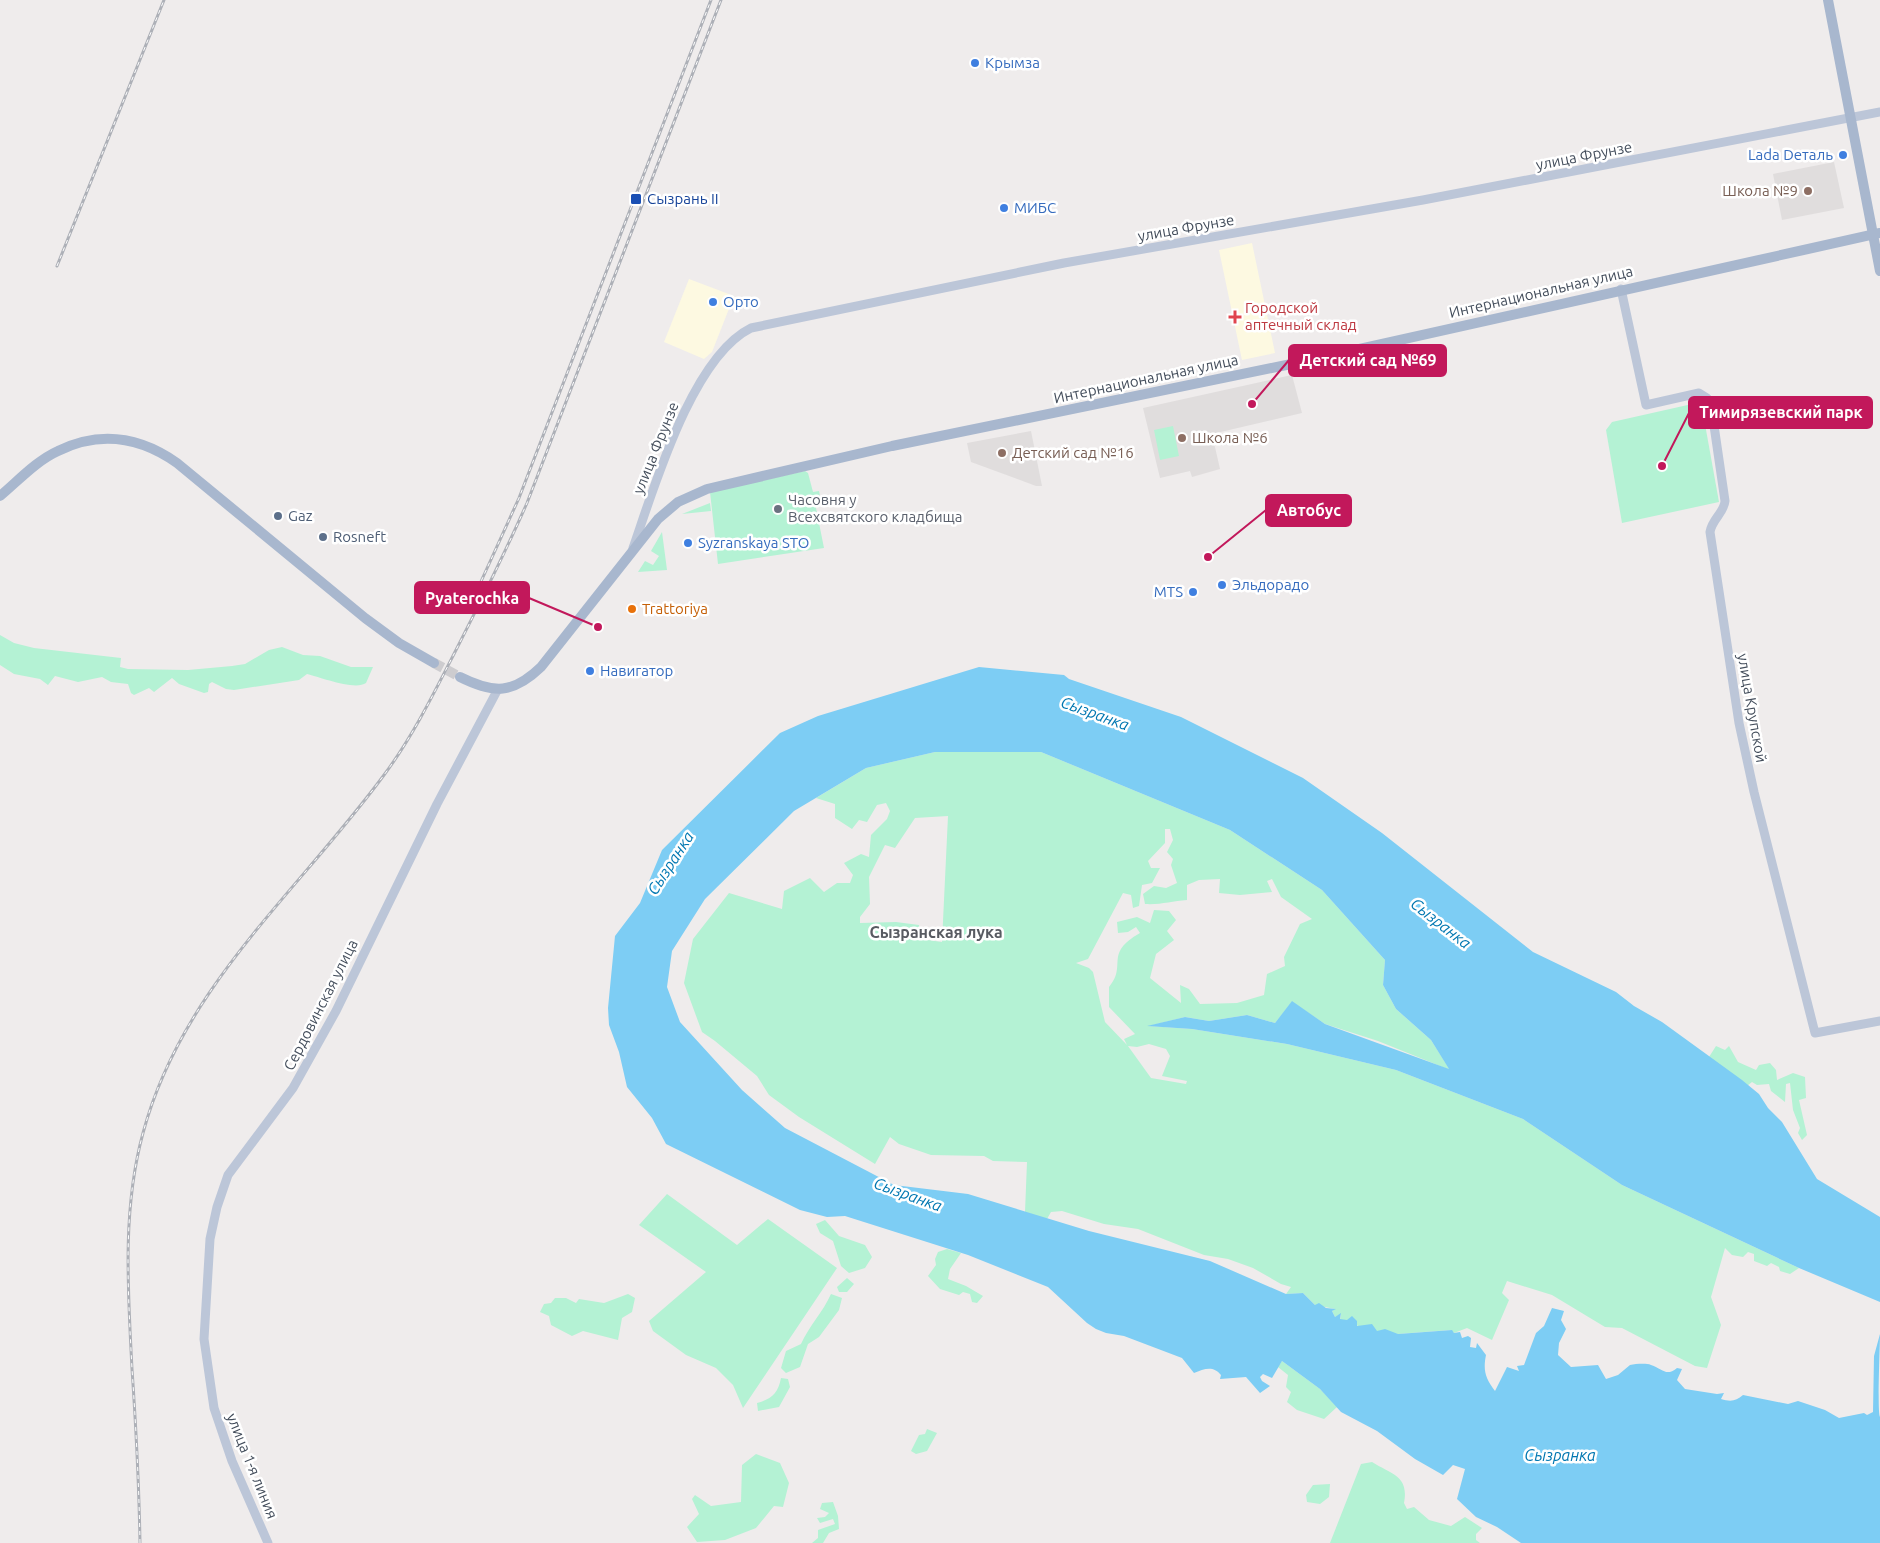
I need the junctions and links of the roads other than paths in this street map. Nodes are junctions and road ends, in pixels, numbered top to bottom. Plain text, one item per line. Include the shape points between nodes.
1 (1828, 0) edge
2 (1880, 112) edge
3 (1850, 118) junction
4 (1876, 233) edge
5 (1880, 271) edge
6 (1621, 290) junction
7 (0, 496) edge
8 (646, 512) junction
9 (658, 519) junction
10 (632, 550) junction
11 (434, 663) tunnel mouth
12 (460, 677) tunnel mouth
13 (498, 689) junction
14 (1880, 1021) edge
15 (204, 1339) joint
16 (268, 1543) edge

1 - 3 main road
2 - 3 street, улица Фрунзе
3 - 4 main road
3 - 8 street, улица Фрунзе via 1423,200 1064,263 750,328 729,341 717,356 688,406
4 - 5 main road
4 - 6 main road, Интернациональная улица
6 - 9 main road, Интернациональная улица via 1262,370 892,446 708,489 678,502
6 - 14 street, улица Крупской via 1646,405 1699,393 1711,404 1725,501 1724,509 1711,524 1710,532 1739,723 1815,1033
7 - 11 main road via 57,451 76,444 121,439 146,445 185,469 365,618
8 - 9 street
8 - 10 street, улица Фрунзе
9 - 10 main road, Интернациональная улица
10 - 13 main road, Интернациональная улица via 541,667 515,686
12 - 13 main road via 485,688
13 - 15 street, Сердовинская улица via 437,804 336,1011 293,1088 228,1175 216,1207 210,1239
15 - 16 street, улица 1-я линия via 214,1408 232,1461

